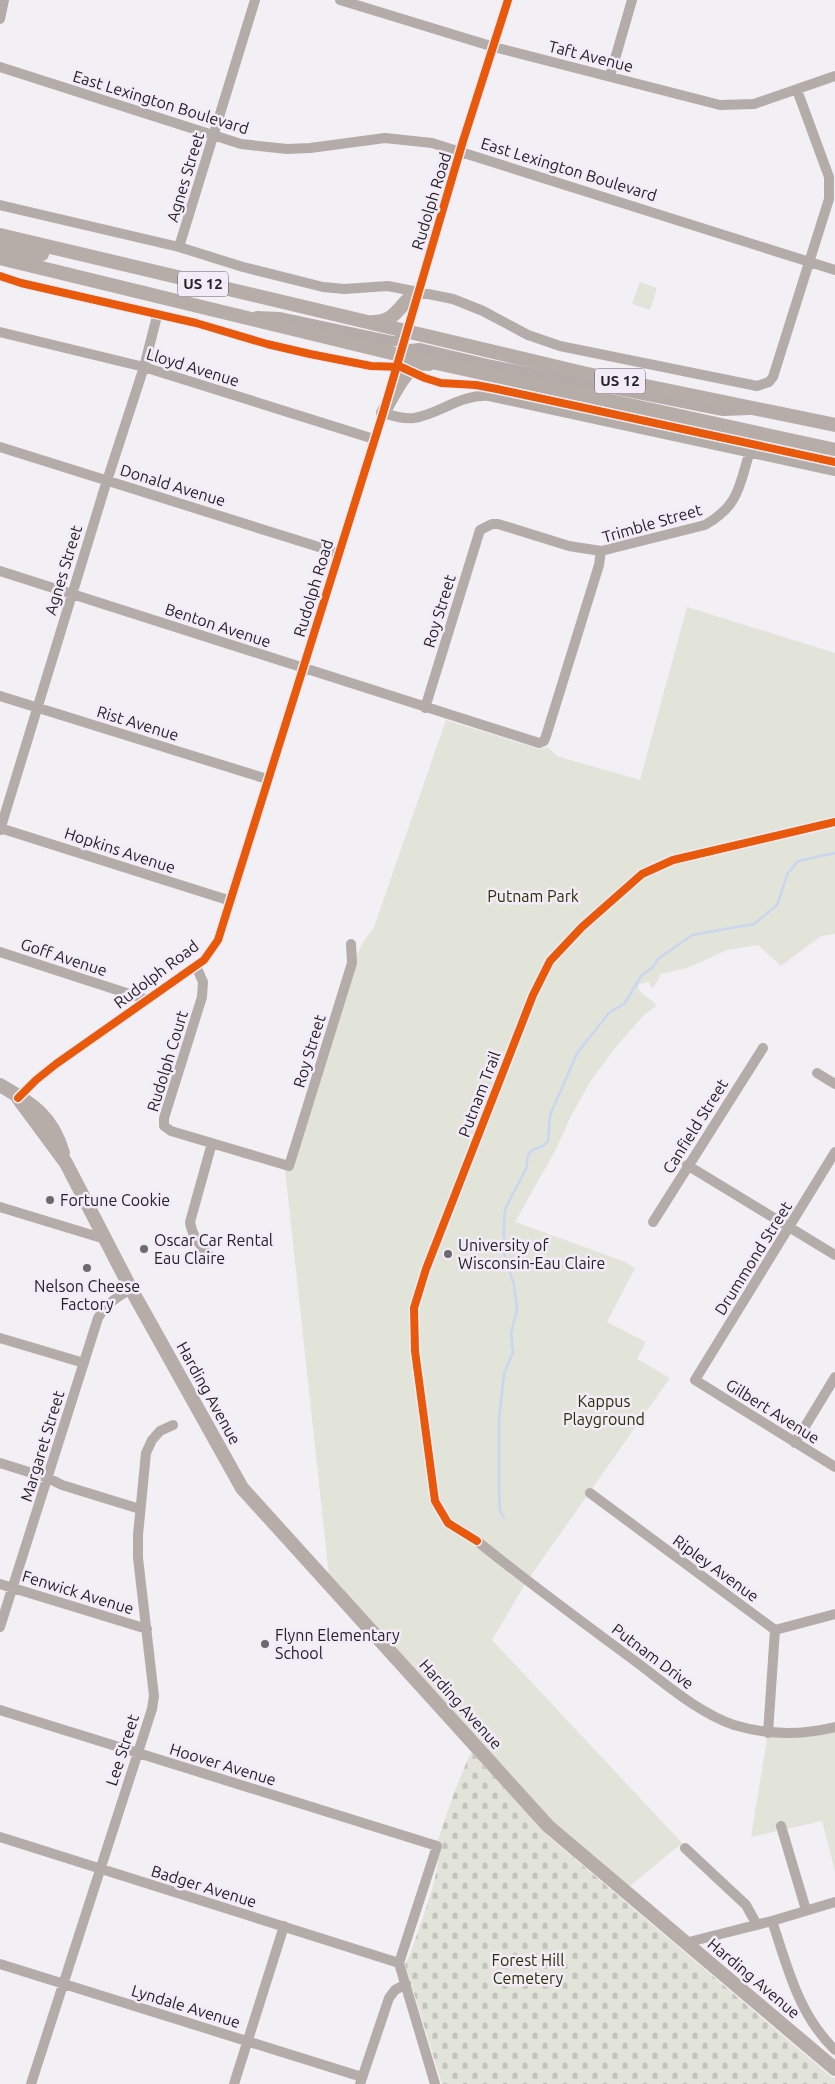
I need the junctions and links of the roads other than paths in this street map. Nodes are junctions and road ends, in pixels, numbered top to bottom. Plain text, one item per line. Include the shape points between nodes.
1 (4, 0) edge
2 (255, 0) edge
3 (340, 0) edge
4 (508, 0) edge
5 (632, 0) edge
6 (0, 19) edge
7 (494, 47) junction
8 (0, 67) edge
9 (610, 76) junction
10 (835, 76) edge
11 (797, 90) junction
12 (213, 135) junction
13 (460, 151) junction
14 (832, 198) edge
15 (0, 205) edge
16 (0, 235) edge
17 (0, 247) edge
18 (179, 247) junction
19 (0, 258) edge
20 (808, 262) junction
21 (835, 270) edge
22 (201, 284) junction
23 (418, 292) junction
24 (229, 314) junction
25 (156, 320) dead end
26 (362, 322) junction
27 (0, 332) edge
28 (406, 332) junction
29 (400, 355) junction
30 (442, 364) junction
31 (144, 367) junction
32 (758, 409) junction
33 (383, 413) junction
34 (835, 425) edge
35 (374, 439) junction
36 (0, 447) edge
37 (835, 450) edge
38 (749, 454) junction
39 (835, 471) edge
40 (107, 480) junction
41 (601, 551) junction
42 (338, 553) junction
43 (0, 571) edge
44 (72, 593) junction
45 (302, 668) junction
46 (0, 696) edge
47 (37, 708) junction
48 (425, 708) junction
49 (542, 743) joint
50 (267, 780) junction
51 (0, 829) edge
52 (231, 901) junction
53 (351, 944) dead end
54 (0, 952) edge
55 (196, 966) junction
56 (148, 1000) junction
57 (762, 1048) dead end
58 (817, 1073) dead end
59 (835, 1084) edge
60 (0, 1085) edge
61 (18, 1098) junction
62 (212, 1143) junction
63 (835, 1152) edge
64 (687, 1165) junction
65 (289, 1166) joint
66 (0, 1207) edge
67 (653, 1222) dead end
68 (790, 1227) junction
69 (106, 1239) junction
70 (835, 1255) edge
71 (211, 1258) dead end
72 (131, 1289) junction
73 (0, 1338) edge
74 (84, 1363) junction
75 (835, 1377) edge
76 (695, 1380) joint
77 (173, 1425) dead end
78 (795, 1443) junction
79 (0, 1463) edge
80 (835, 1467) edge
81 (48, 1478) junction
82 (590, 1494) dead end
83 (140, 1509) junction
84 (478, 1541) dead end
85 (0, 1584) edge
86 (12, 1588) junction
87 (835, 1614) edge
88 (0, 1626) edge
89 (147, 1629) junction
90 (775, 1630) junction
91 (0, 1710) edge
92 (835, 1726) edge
93 (768, 1733) junction
94 (137, 1753) junction
95 (781, 1826) dead end
96 (0, 1837) edge
97 (685, 1848) dead end
98 (100, 1869) junction
99 (835, 1902) edge
100 (806, 1910) junction
101 (772, 1921) junction
102 (757, 1925) junction
103 (284, 1926) junction
104 (685, 1943) junction
105 (399, 1963) junction
106 (0, 1964) edge
107 (63, 1984) junction
108 (406, 1984) junction
109 (248, 2040) junction
110 (835, 2050) edge
111 (835, 2069) edge
112 (361, 2081) edge
113 (31, 2084) edge
114 (234, 2084) edge
115 (435, 2084) edge

1 - 6 street
2 - 12 street, Agnes Street
3 - 7 street, Taft Avenue
4 - 7 street, Rudolph Road
5 - 9 street
7 - 9 street, Taft Avenue
7 - 13 street, Rudolph Road
8 - 12 street, East Lexington Boulevard
9 - 11 street, Taft Avenue via 720,105 754,104
10 - 11 street, Taft Avenue
11 - 14 street via 829,177
12 - 13 street, East Lexington Boulevard via 241,144 287,149 385,138 416,140
12 - 18 street, Agnes Street
13 - 20 street, East Lexington Boulevard
13 - 23 street, Rudolph Road
14 - 20 street
15 - 18 street
16 - 22 main road, US 12
17 - 22 main road via 30,251 165,284
18 - 23 street via 323,287 388,286
19 - 24 main road, US 12
20 - 21 street, East Lexington Boulevard
20 - 23 street via 773,377 764,385 749,386 560,346 528,335 468,304
22 - 26 main road, US 12
23 - 26 main road via 390,319
23 - 28 street, Rudolph Road
24 - 28 street via 279,317 392,341 397,341
24 - 29 main road, US 12
25 - 31 street, Agnes Street
26 - 28 main road, US 12
27 - 31 street, Lloyd Avenue
28 - 29 street, Rudolph Road
28 - 32 main road, US 12
29 - 30 main road, US 12
29 - 32 street via 409,349 420,348 723,411
29 - 33 street, Rudolph Road
30 - 33 main road via 417,364 398,386
30 - 37 main road, US 12
31 - 35 street, Lloyd Avenue
31 - 40 street, Agnes Street
32 - 34 main road, US 12
33 - 35 street, Rudolph Road
33 - 38 street via 414,418 464,399 489,396
35 - 42 street, Rudolph Road
36 - 40 street, Donald Avenue
38 - 39 street
38 - 41 street, Trimble Street via 735,499 728,510 714,520
40 - 42 street, Donald Avenue
40 - 44 street, Agnes Street
41 - 48 street, Roy Street via 569,546 498,524 485,526 478,535
41 - 49 street, Trimble Street
42 - 45 street, Rudolph Road
43 - 44 street, Benton Avenue
44 - 45 street, Benton Avenue
44 - 47 street, Agnes Street
45 - 48 street, Benton Avenue
45 - 50 street, Rudolph Road
46 - 47 street, Rist Avenue
47 - 50 street, Rist Avenue
47 - 51 street, Agnes Street
48 - 49 street, Benton Avenue
50 - 52 street, Rudolph Road
51 - 52 street, Hopkins Avenue
52 - 55 street, Rudolph Road via 218,940
53 - 65 street, Roy Street via 352,963
54 - 56 street, Goff Avenue
55 - 56 street, Rudolph Road
55 - 62 street, Rudolph Court via 202,974 202,997 164,1126
56 - 61 street, Rudolph Road via 51,1067
57 - 64 street, Canfield Street
58 - 59 street
60 - 61 main road, Harding Avenue
61 - 69 main road, Harding Avenue via 66,1163
62 - 65 street, Rudolph Court
62 - 71 street via 190,1222 196,1241
63 - 68 street, Drummond Street
64 - 67 street, Canfield Street
64 - 68 street
66 - 69 street
68 - 70 street
68 - 76 street, Drummond Street
69 - 72 main road, Harding Avenue
72 - 74 street, Margaret Street via 114,1298 98,1318
72 - 104 main road, Harding Avenue via 242,1488 548,1826
73 - 74 street
74 - 81 street, Margaret Street
75 - 78 street
76 - 78 street, Gilbert Avenue
77 - 83 street, Lee Street via 160,1431 146,1453
78 - 80 street, Gilbert Avenue
79 - 81 street
81 - 83 street
81 - 86 street, Margaret Street
82 - 90 street, Ripley Avenue
83 - 89 street, Lee Street via 138,1558
84 - 93 street, Putnam Drive via 700,1710 733,1724
85 - 86 street, Fenwick Avenue
86 - 88 street, Margaret Street
86 - 89 street, Fenwick Avenue
87 - 90 street
89 - 94 street, Lee Street via 154,1696
90 - 93 street
91 - 94 street, Hoover Avenue
92 - 93 street, Putnam Drive via 816,1731
94 - 98 street, Lee Street
94 - 105 street, Hoover Avenue via 436,1846
95 - 100 street
96 - 98 street, Badger Avenue
97 - 102 street via 746,1905
98 - 103 street, Badger Avenue
98 - 107 street, Lee Street
99 - 100 street
100 - 101 street
101 - 102 street
101 - 110 street via 801,2004 814,2027
102 - 104 street
103 - 105 street, Badger Avenue
103 - 109 street
104 - 111 main road, Harding Avenue
105 - 108 street
106 - 107 street, Lyndale Avenue
107 - 109 street, Lyndale Avenue
107 - 113 street, Lee Street
108 - 112 street via 389,1998
108 - 115 street
109 - 112 street, Lyndale Avenue
109 - 114 street

